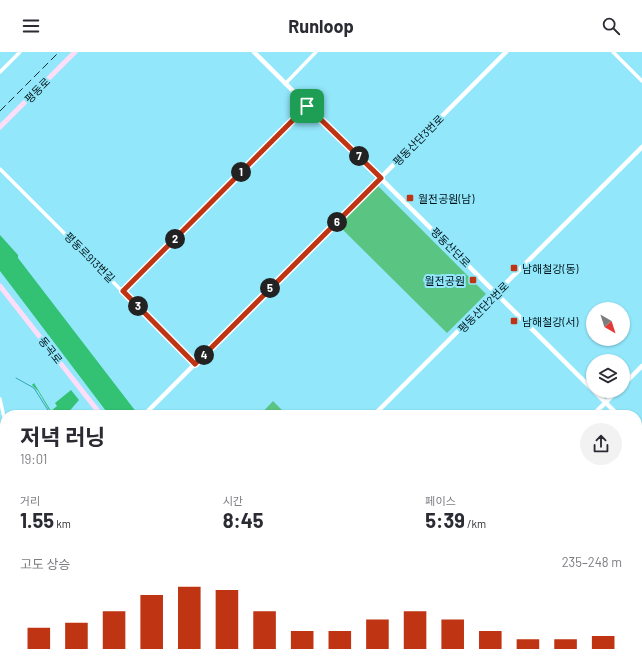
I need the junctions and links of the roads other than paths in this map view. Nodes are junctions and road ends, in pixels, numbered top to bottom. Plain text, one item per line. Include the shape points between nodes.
1 (20, 52) edge
2 (75, 52) edge
3 (254, 52) edge
4 (316, 52) edge
5 (506, 52) edge
6 (613, 52) edge
7 (621, 52) edge
8 (617, 56) junction
9 (0, 72) edge
10 (642, 81) edge
11 (285, 84) junction
12 (307, 106) junction
13 (0, 127) edge
14 (642, 147) edge
15 (0, 169) edge
16 (381, 178) junction
17 (0, 286) edge
18 (123, 291) junction
19 (497, 293) junction
20 (195, 364) junction
21 (642, 366) edge
22 (630, 378) edge
23 (586, 382) edge
24 (601, 398) edge
25 (611, 398) edge
26 (0, 399) edge
27 (606, 403) junction
28 (2, 410) edge
29 (97, 410) edge
30 (149, 410) edge
31 (379, 410) edge
32 (598, 410) edge
33 (613, 410) edge

1 - 9 street
2 - 13 main road, 평동로
3 - 11 street, 평동산단로
4 - 11 street
5 - 16 street, 평동산단3번로
6 - 8 street
7 - 8 street
8 - 10 street
11 - 12 street, 평동산단로
12 - 16 street, 평동산단로
12 - 18 street
14 - 19 street, 평동산단2번로
15 - 18 street, 평동로913번길
16 - 19 street, 평동산단로
16 - 20 street, 평동산단3번로
17 - 29 main road, 동곡로
18 - 20 street, 평동로913번길
19 - 23 street, 평동산단로
19 - 31 street, 평동산단2번로
20 - 30 street, 평동산단3번로
21 - 22 street
24 - 27 street, 평동산단로
25 - 27 street
26 - 28 street
27 - 32 street
27 - 33 street, 평동산단로

